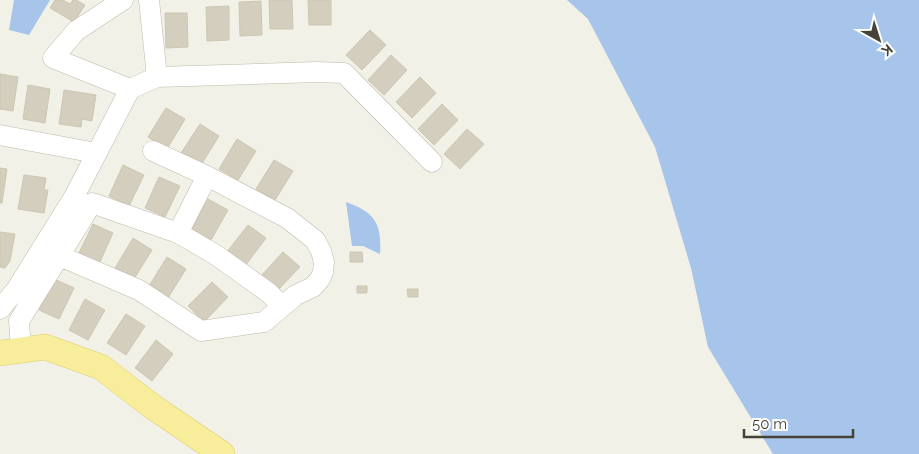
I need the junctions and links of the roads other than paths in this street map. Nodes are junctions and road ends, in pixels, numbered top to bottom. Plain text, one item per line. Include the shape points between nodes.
1 (123, 0) edge
2 (149, 0) edge
3 (157, 77) junction
4 (130, 89) junction
5 (0, 135) edge
6 (153, 151) dead end
7 (96, 153) junction
8 (432, 162) dead end
9 (207, 176) junction
10 (178, 232) junction
11 (60, 256) junction
12 (8, 288) edge
13 (282, 306) junction
14 (0, 309) edge
15 (11, 351) edge
16 (222, 454) edge

1 - 4 street via 76,30 53,58
2 - 3 street
3 - 4 street
3 - 8 street via 344,73
4 - 7 street
5 - 7 street
6 - 9 street
7 - 12 street via 74,197
9 - 10 street
9 - 13 street via 287,218 315,240 324,262 320,279
10 - 11 street via 92,203
10 - 13 street via 216,255
11 - 13 street via 139,290 201,331 264,322
11 - 15 street via 19,321
12 - 14 street
15 - 16 main road via 45,347 100,367

